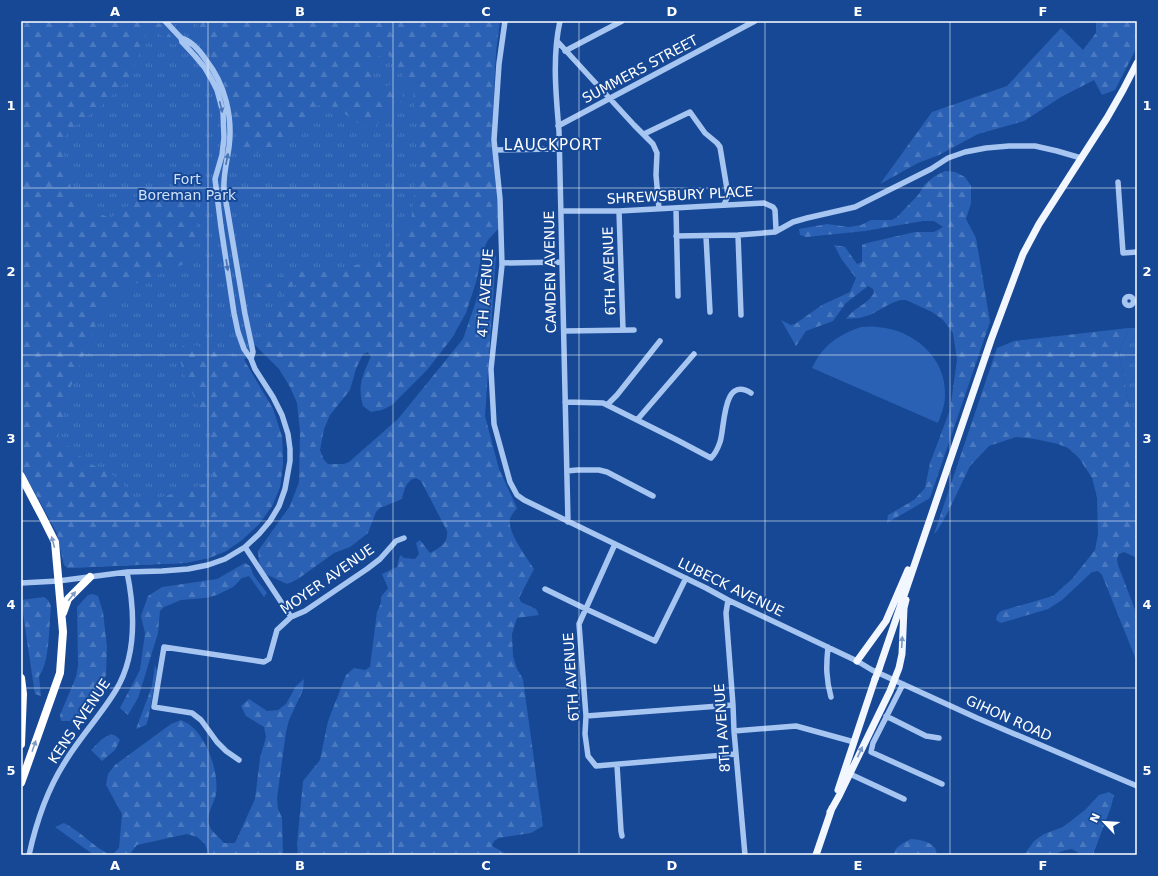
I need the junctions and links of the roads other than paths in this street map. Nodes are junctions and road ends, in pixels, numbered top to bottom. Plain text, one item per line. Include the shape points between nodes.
1 (165, 21) edge
2 (505, 21) edge
3 (560, 21) edge
4 (622, 21) edge
5 (755, 21) edge
6 (557, 41) junction
7 (565, 51) junction
8 (203, 61) junction
9 (1137, 63) edge
10 (610, 99) junction
11 (558, 126) junction
12 (644, 134) junction
13 (559, 149) junction
14 (495, 150) junction
15 (1081, 158) junction
16 (1118, 182) dead end
17 (724, 205) junction
18 (676, 208) junction
19 (659, 209) junction
20 (561, 211) junction
21 (619, 211) junction
22 (230, 225) junction
23 (221, 227) junction
24 (775, 232) junction
25 (738, 235) junction
26 (676, 236) junction
27 (706, 236) junction
28 (1137, 252) edge
29 (562, 262) junction
30 (502, 263) junction
31 (678, 296) dead end
32 (710, 312) dead end
33 (741, 315) dead end
34 (623, 330) junction
35 (634, 330) dead end
36 (564, 331) junction
37 (660, 341) dead end
38 (694, 354) dead end
39 (251, 360) junction
40 (751, 393) dead end
41 (565, 402) junction
42 (607, 405) junction
43 (637, 420) junction
44 (567, 471) junction
45 (21, 476) edge
46 (653, 496) dead end
47 (568, 522) junction
48 (578, 526) joint
49 (404, 538) dead end
50 (614, 544) junction
51 (245, 547) junction
52 (918, 554) junction
53 (127, 572) junction
54 (90, 577) junction
55 (686, 578) junction
56 (58, 581) junction
57 (21, 583) edge
58 (544, 589) dead end
59 (728, 600) junction
60 (586, 609) junction
61 (291, 618) junction
62 (62, 620) junction
63 (828, 647) junction
64 (857, 661) junction
65 (875, 670) junction
66 (21, 678) edge
67 (895, 680) junction
68 (903, 684) junction
69 (831, 697) dead end
70 (733, 705) junction
71 (586, 716) junction
72 (886, 716) junction
73 (734, 731) junction
74 (939, 738) dead end
75 (854, 742) junction
76 (21, 744) edge
77 (736, 754) junction
78 (239, 760) dead end
79 (617, 765) junction
80 (850, 774) junction
81 (21, 783) edge
82 (942, 784) dead end
83 (1137, 786) edge
84 (904, 799) dead end
85 (830, 812) junction
86 (622, 836) dead end
87 (29, 855) edge
88 (745, 855) edge
89 (816, 855) edge

1 - 8 street via 181,38 192,43
2 - 14 street, 4TH AVENUE via 499,64
3 - 6 street, CAMDEN AVENUE
4 - 7 street
5 - 10 street, SUMMERS STREET
6 - 7 street
6 - 11 street, CAMDEN AVENUE via 555,74
7 - 10 street
22 -> 8 street via 224,183 230,136 228,111 217,78
8 -> 23 street via 217,90 223,112 224,138 215,180
9 - 15 main road
10 - 11 street, SUMMERS STREET
10 - 12 street
11 - 13 street, CAMDEN AVENUE
12 - 17 street via 690,112 705,133 720,147 728,195
12 - 19 street via 657,153
13 - 14 street
13 - 20 street, CAMDEN AVENUE
14 - 30 street, 4TH AVENUE
15 - 24 street via 1035,146 1009,146 965,152 948,158 855,207 793,222
15 - 52 main road via 1023,254
16 - 28 street via 1123,253
17 - 18 street, SHREWSBURY PLACE
17 - 24 street, SHREWSBURY PLACE via 771,205 775,210
18 - 19 street, SHREWSBURY PLACE
18 - 26 street
19 - 21 street, SHREWSBURY PLACE
20 - 21 street, SHREWSBURY PLACE
20 - 29 street, CAMDEN AVENUE
21 - 34 street, 6TH AVENUE
22 - 23 street
22 - 39 street via 253,352
23 -> 39 street via 238,332
24 - 25 street
25 - 27 street
25 - 33 street
26 - 27 street
26 - 31 street
27 - 32 street
29 - 30 street
29 - 36 street, CAMDEN AVENUE
30 - 47 street, 4TH AVENUE via 491,369 494,424 510,482 517,495
34 - 35 street
34 - 36 street
36 - 41 street, CAMDEN AVENUE
37 - 42 street
38 - 43 street
39 - 51 street via 282,415 290,449 288,476 279,506 270,521
40 - 43 street via 739,389 732,394 726,406 721,442 711,458
41 - 42 street
41 - 44 street, CAMDEN AVENUE
42 - 43 street
44 - 46 street via 608,472
44 - 47 street, CAMDEN AVENUE
56 -> 45 highway via 55,542
47 - 48 street, 4TH AVENUE
48 - 50 street, LUBECK AVENUE
49 - 61 street, MOYER AVENUE via 396,541 371,566
50 - 55 street, LUBECK AVENUE
50 - 60 street, 6TH AVENUE
51 - 53 street via 225,559 208,565 188,569
51 - 61 street
52 - 64 main road via 910,565 886,621
52 - 65 main road
67 -> 52 main road via 902,654 904,608
53 - 54 street
53 - 87 street, KENS AVENUE via 132,605 130,656 123,676 109,700 56,777 41,812
54 - 56 street
62 -> 54 highway via 68,599
55 - 59 street, LUBECK AVENUE
55 - 60 street via 655,641
56 - 57 street
56 - 62 highway
58 - 60 street
59 - 63 street, LUBECK AVENUE
59 - 70 street, 8TH AVENUE via 726,613
60 - 71 street, 6TH AVENUE via 579,624
61 - 78 street, MOYER AVENUE via 277,630 269,659 264,662 164,648 154,706 192,713 201,720 217,742
81 -> 62 highway via 60,673
63 - 64 street, LUBECK AVENUE
63 - 69 street via 826,674
64 - 65 street, LUBECK AVENUE
65 - 67 street, GIHON ROAD
65 - 75 main road, bridge via 875,679
66 - 76 highway
67 - 68 street, GIHON ROAD
80 -> 67 main road
68 - 72 street
68 - 83 street, GIHON ROAD
70 - 71 street
70 - 73 street, 8TH AVENUE
71 - 79 street, 6TH AVENUE via 588,756 596,766
72 - 74 street via 926,736
72 - 82 street via 871,752
73 - 75 street via 796,726
73 - 77 street, 8TH AVENUE
75 - 85 main road
77 - 79 street
77 - 88 street, 8TH AVENUE
79 - 86 street
80 - 84 street
80 - 85 main road
85 - 89 main road

